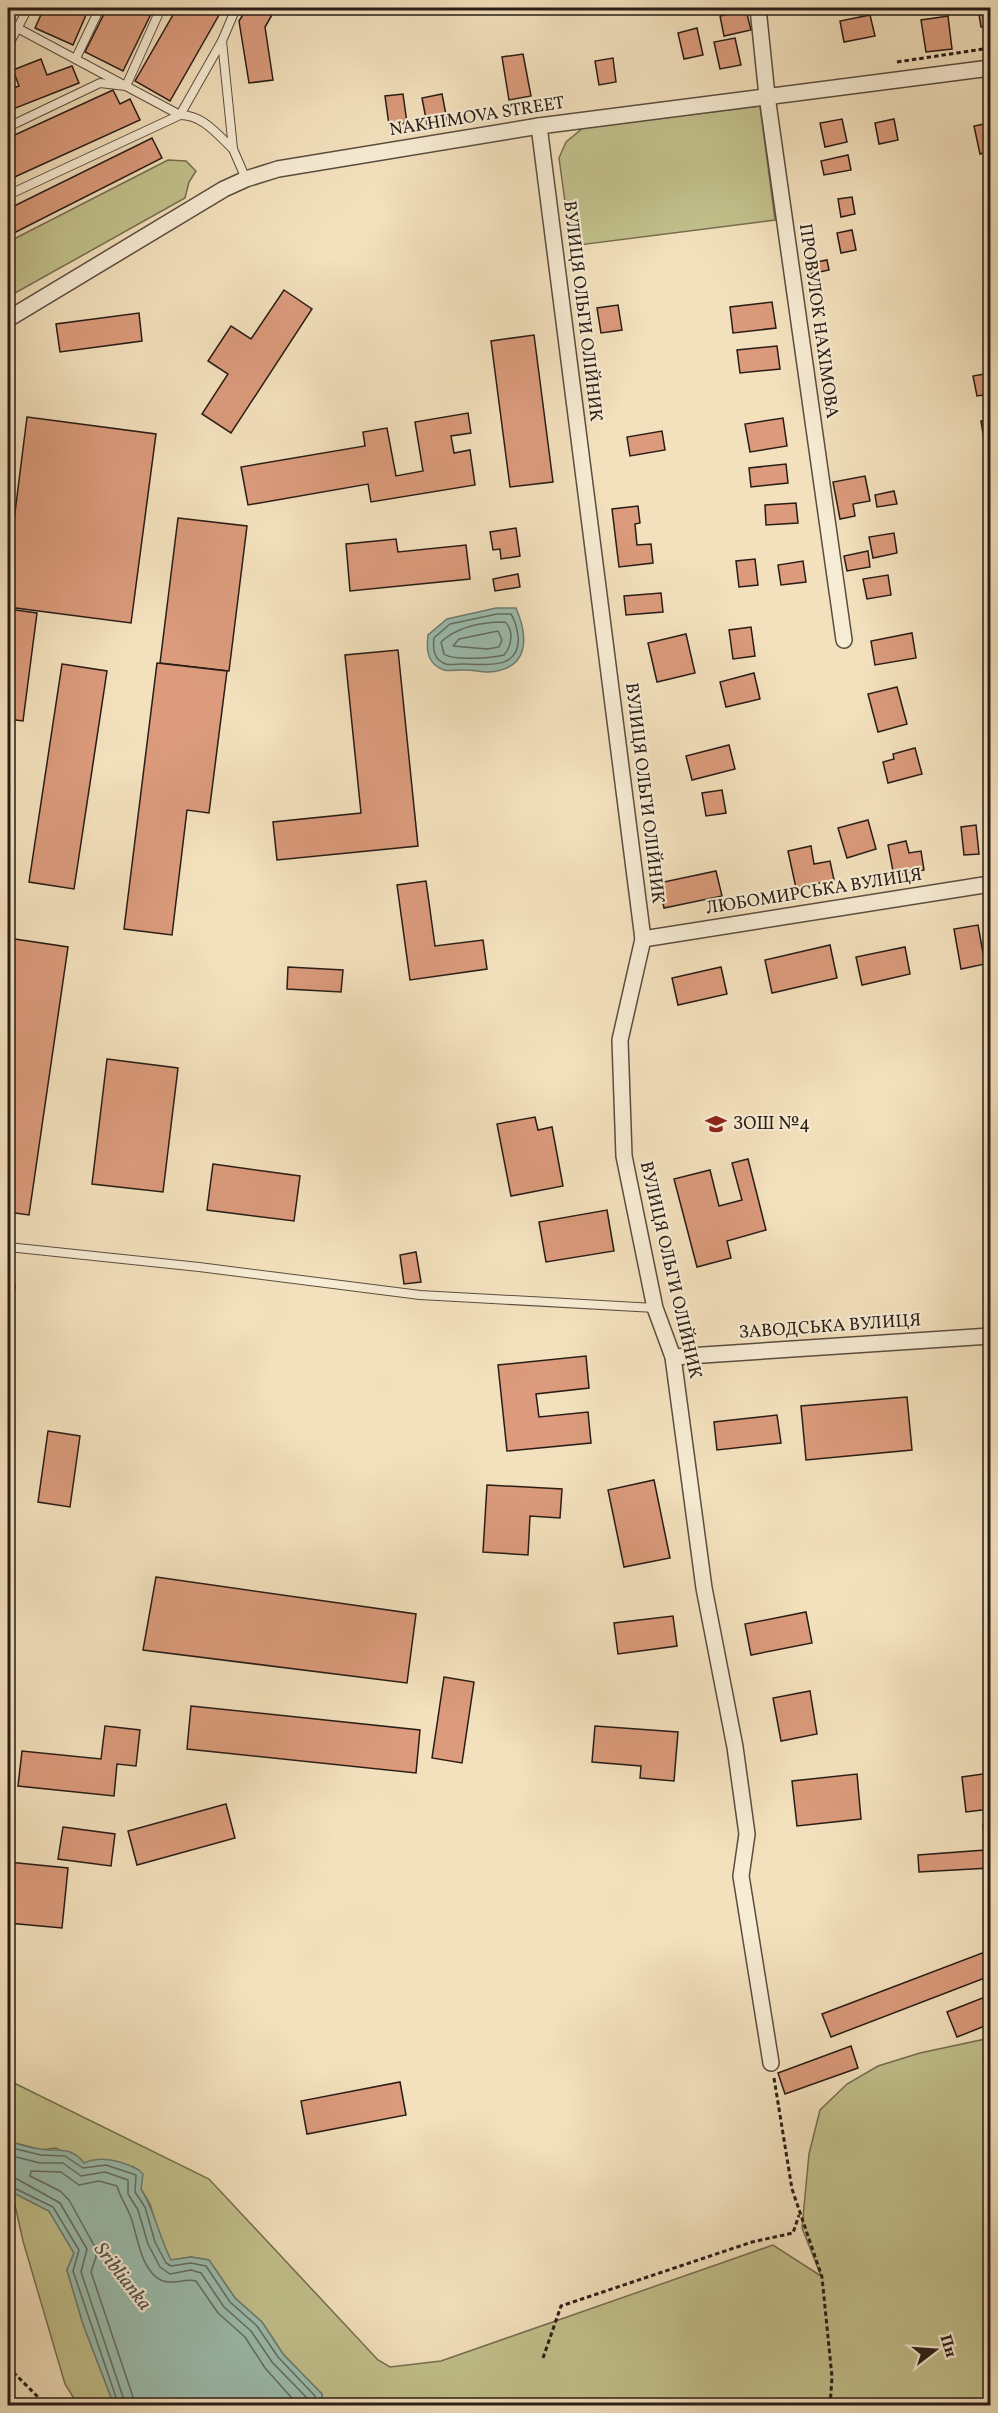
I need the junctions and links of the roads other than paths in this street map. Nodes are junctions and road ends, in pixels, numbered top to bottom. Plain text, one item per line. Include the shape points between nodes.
1 (28, 8) edge
2 (100, 8) edge
3 (161, 8) edge
4 (236, 8) edge
5 (758, 8) edge
6 (8, 23) edge
7 (19, 29) junction
8 (222, 41) junction
9 (8, 46) edge
10 (76, 58) junction
11 (990, 68) edge
12 (126, 86) junction
13 (767, 96) junction
14 (180, 115) junction
15 (539, 126) junction
16 (8, 127) edge
17 (233, 149) junction
18 (246, 178) junction
19 (8, 195) edge
20 (8, 319) edge
21 (843, 640) dead end
22 (990, 884) edge
23 (643, 939) junction
24 (8, 1248) edge
25 (655, 1308) junction
26 (990, 1336) edge
27 (673, 1356) junction
28 (771, 2063) road end

1 - 7 lane
2 - 10 lane
3 - 12 lane
4 - 8 lane
5 - 13 street, ПРОВУЛОК НАХІМОВА
6 - 7 lane
7 - 9 lane
7 - 10 lane
8 - 14 lane
8 - 17 lane
10 - 12 lane
11 - 13 street, NAKHIMOVA STREET
12 - 14 lane
12 - 16 lane via 100,83
13 - 15 street, NAKHIMOVA STREET
13 - 21 street, ПРОВУЛОК НАХІМОВА
14 - 17 lane via 200,119
14 - 19 lane
15 - 18 street, NAKHIMOVA STREET via 278,169
15 - 23 street, ВУЛИЦЯ ОЛЬГИ ОЛІЙНИК
17 - 18 lane
18 - 20 street, NAKHIMOVA STREET
22 - 23 street, ЛЮБОМИРСЬКА ВУЛИЦЯ
23 - 25 street, ВУЛИЦЯ ОЛЬГИ ОЛІЙНИК via 620,1040 624,1156
24 - 25 lane via 420,1295
25 - 27 street, ВУЛИЦЯ ОЛЬГИ ОЛІЙНИК
26 - 27 street, ЗАВОДСЬКА ВУЛИЦЯ
27 - 28 street, ВУЛИЦЯ ОЛЬГИ ОЛІЙНИК via 704,1588 735,1747 747,1834 741,1876

